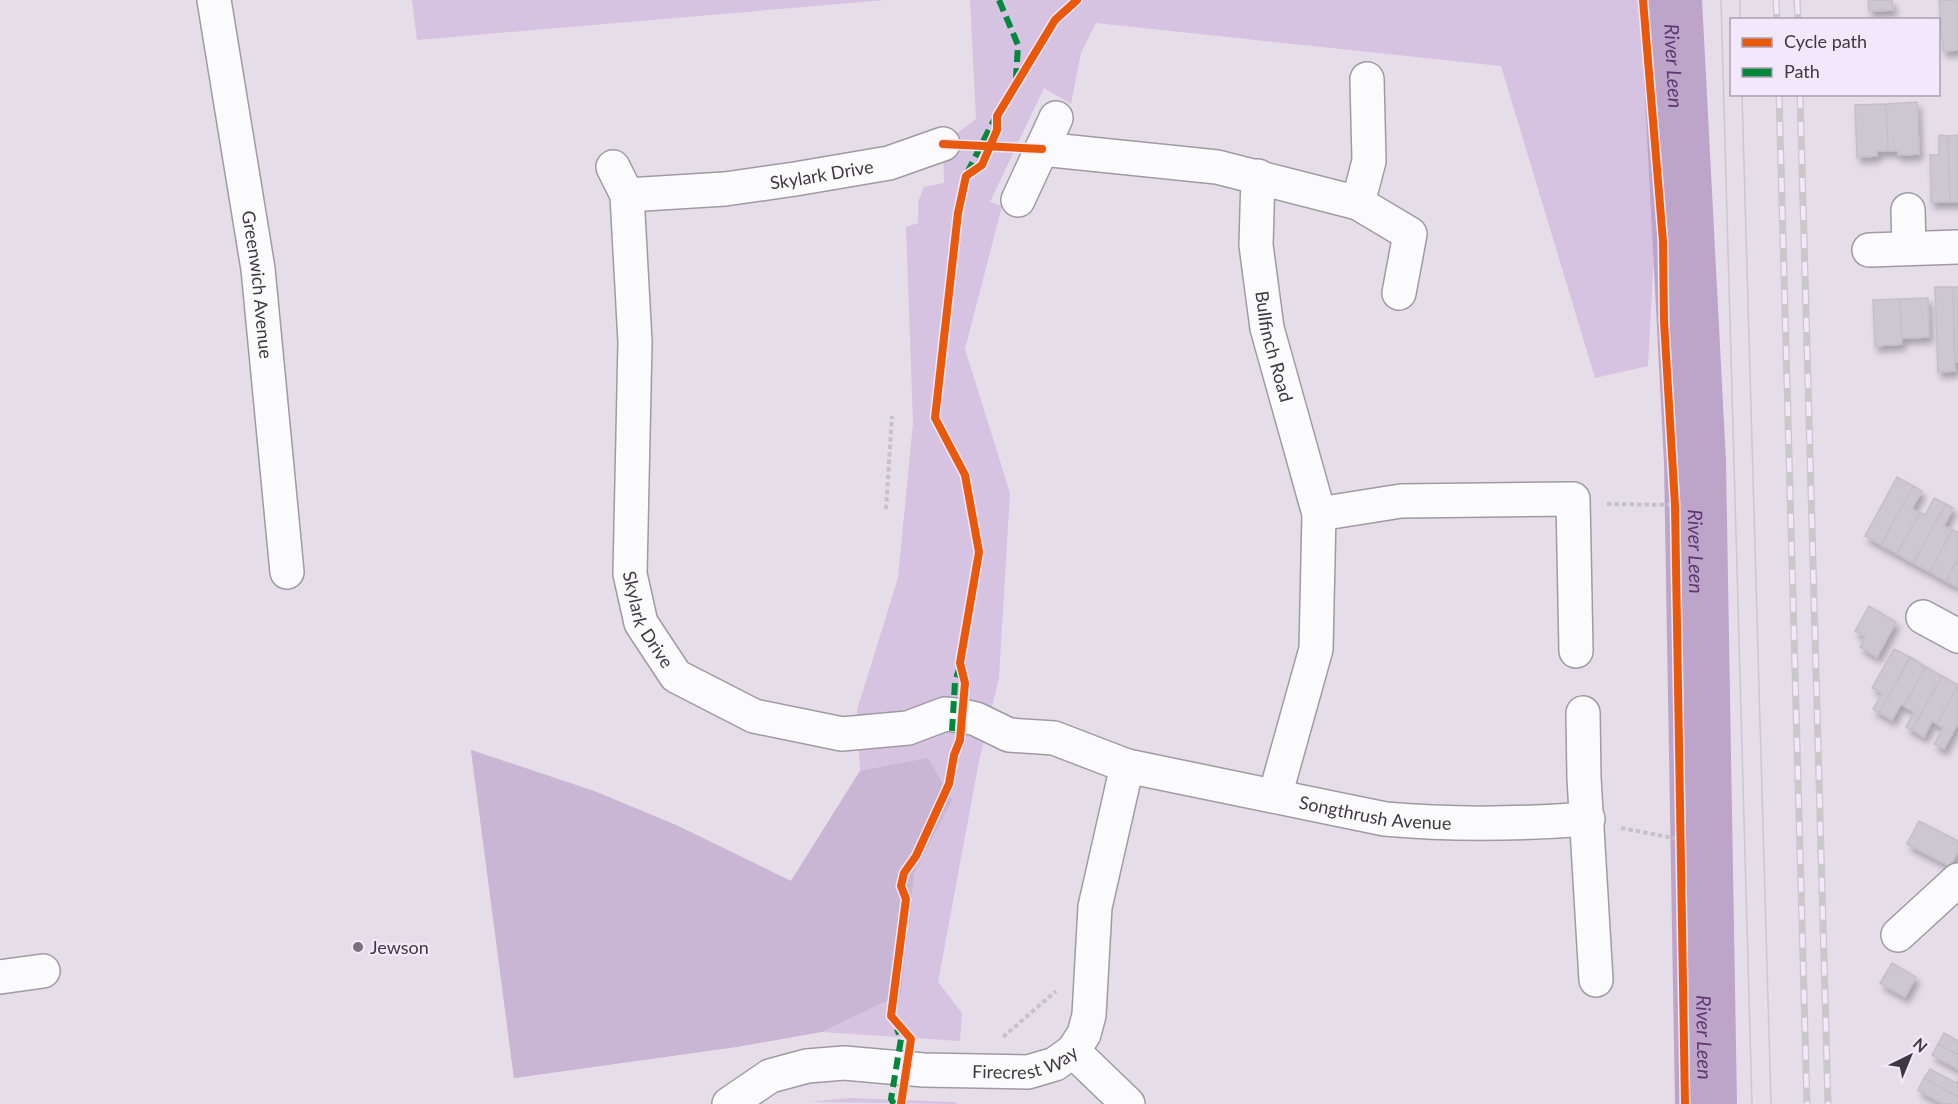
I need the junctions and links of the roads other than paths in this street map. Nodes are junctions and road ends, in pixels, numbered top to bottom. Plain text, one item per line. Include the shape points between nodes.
1 (214, 0) edge
2 (1367, 80) dead end
3 (1056, 118) dead end
4 (943, 144) dead end
5 (1042, 149) junction
6 (1258, 176) junction
7 (1018, 200) dead end
8 (1358, 204) junction
9 (1908, 210) dead end
10 (1958, 247) edge
11 (1909, 249) junction
12 (1869, 250) dead end
13 (1400, 293) dead end
14 (1319, 514) junction
15 (287, 572) dead end
16 (1923, 617) dead end
17 (1958, 636) edge
18 (1576, 651) dead end
19 (1583, 713) dead end
20 (1127, 766) junction
21 (1275, 796) junction
22 (1588, 819) junction
23 (1958, 880) edge
24 (1898, 935) dead end
25 (43, 971) dead end
26 (0, 977) edge
27 (1596, 980) dead end
28 (1073, 1051) junction
29 (729, 1104) edge
30 (1128, 1104) edge

1 - 15 street, Greenwich Avenue via 258,269
2 - 8 street via 1369,161
3 - 5 street
4 - 20 street, Skylark Drive via 889,163 724,189 620,181 635,342 630,574 641,623 676,676 754,716 842,734 908,728 953,714 976,719 1010,735 1054,738
5 - 6 street via 1217,167
5 - 7 street
6 - 8 street
6 - 14 street, Bullfinch Road via 1256,245 1267,328
8 - 13 street via 1410,234
9 - 11 street
10 - 11 street
11 - 12 street
14 - 18 street via 1401,501 1573,500
14 - 21 street, Bullfinch Road via 1316,649
16 - 17 street
19 - 22 street
20 - 21 street, Songthrush Avenue
20 - 28 street, Firecrest Way via 1095,907 1089,1015 1084,1034
21 - 22 street, Songthrush Avenue via 1385,819 1428,823
22 - 27 street
23 - 24 street
25 - 26 street
28 - 29 street, Firecrest Way via 1055,1064 1028,1072 924,1070 844,1063 807,1066 770,1076
28 - 30 street

